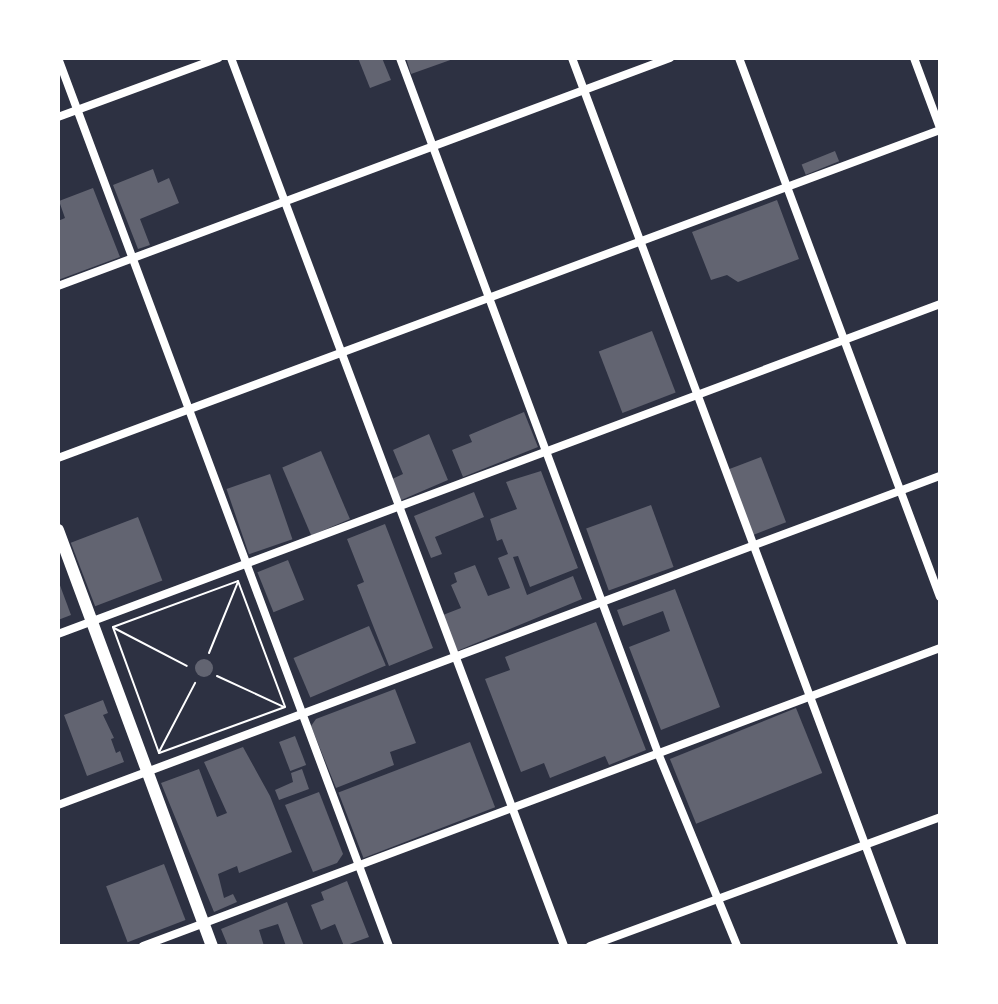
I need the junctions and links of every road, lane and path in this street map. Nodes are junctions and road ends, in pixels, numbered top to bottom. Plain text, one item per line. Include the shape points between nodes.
1 (58, 58) edge
2 (218, 58) edge
3 (231, 58) edge
4 (400, 58) edge
5 (572, 58) edge
6 (670, 58) edge
7 (739, 58) edge
8 (914, 58) edge
9 (584, 90) junction
10 (78, 109) junction
11 (58, 117) edge
12 (940, 129) edge
13 (433, 146) junction
14 (787, 187) junction
15 (285, 202) junction
16 (640, 241) junction
17 (133, 258) junction
18 (58, 286) edge
19 (488, 297) junction
20 (940, 304) edge
21 (844, 340) junction
22 (341, 352) junction
23 (697, 395) junction
24 (189, 409) junction
25 (546, 452) junction
26 (58, 458) edge
27 (940, 476) edge
28 (900, 491) junction
29 (399, 506) junction
30 (58, 530) edge
31 (754, 546) junction
32 (246, 563) junction
33 (238, 581) junction
34 (940, 597) edge
35 (603, 602) junction
36 (93, 621) junction
37 (113, 627) junction
38 (58, 634) edge
39 (940, 648) edge
40 (209, 653) dead end
41 (455, 657) junction
42 (187, 666) dead end
43 (217, 676) dead end
44 (195, 683) dead end
45 (810, 697) junction
46 (285, 707) junction
47 (302, 714) junction
48 (159, 753) junction
49 (658, 753) junction
50 (149, 772) junction
51 (58, 805) edge
52 (512, 808) junction
53 (940, 817) edge
54 (865, 845) junction
55 (358, 865) junction
56 (719, 898) junction
57 (203, 924) junction
58 (143, 946) edge
59 (212, 946) edge
60 (389, 946) edge
61 (564, 946) edge
62 (590, 946) edge
63 (737, 946) edge
64 (903, 946) edge

1 - 10 street
2 - 10 street
3 - 15 street
4 - 13 street
5 - 9 street
6 - 9 street
7 - 14 street
8 - 12 street
9 - 13 street
9 - 16 street
10 - 11 street
10 - 17 street
12 - 14 street
13 - 15 street
13 - 19 street
14 - 16 street
14 - 21 street
15 - 17 street
15 - 22 street
16 - 19 street
16 - 23 street
17 - 18 street
17 - 24 street
19 - 22 street
19 - 25 street
20 - 21 street
21 - 23 street
21 - 28 street
22 - 24 street
22 - 29 street
23 - 25 street
23 - 31 street
24 - 26 street
24 - 32 street
25 - 29 street
25 - 35 street
27 - 28 street
28 - 31 street
28 - 34 street
29 - 32 street
29 - 41 street
30 - 36 main road
31 - 35 street
31 - 45 street
32 - 36 street
32 - 47 street
33 - 37 path
33 - 40 path
33 - 46 path
35 - 41 street
35 - 49 street
36 - 38 street
36 - 50 main road
37 - 42 path
37 - 48 path
39 - 45 street
41 - 47 street
41 - 52 street
43 - 46 path
44 - 48 path
45 - 49 street
45 - 54 street
46 - 48 path
47 - 50 street
47 - 55 street
49 - 52 street
49 - 56 street
50 - 51 street
50 - 57 main road
52 - 55 street
52 - 61 street
53 - 54 street
54 - 56 street
54 - 64 street
55 - 57 street
55 - 60 street
56 - 62 street
56 - 63 street
57 - 58 street
57 - 59 main road

